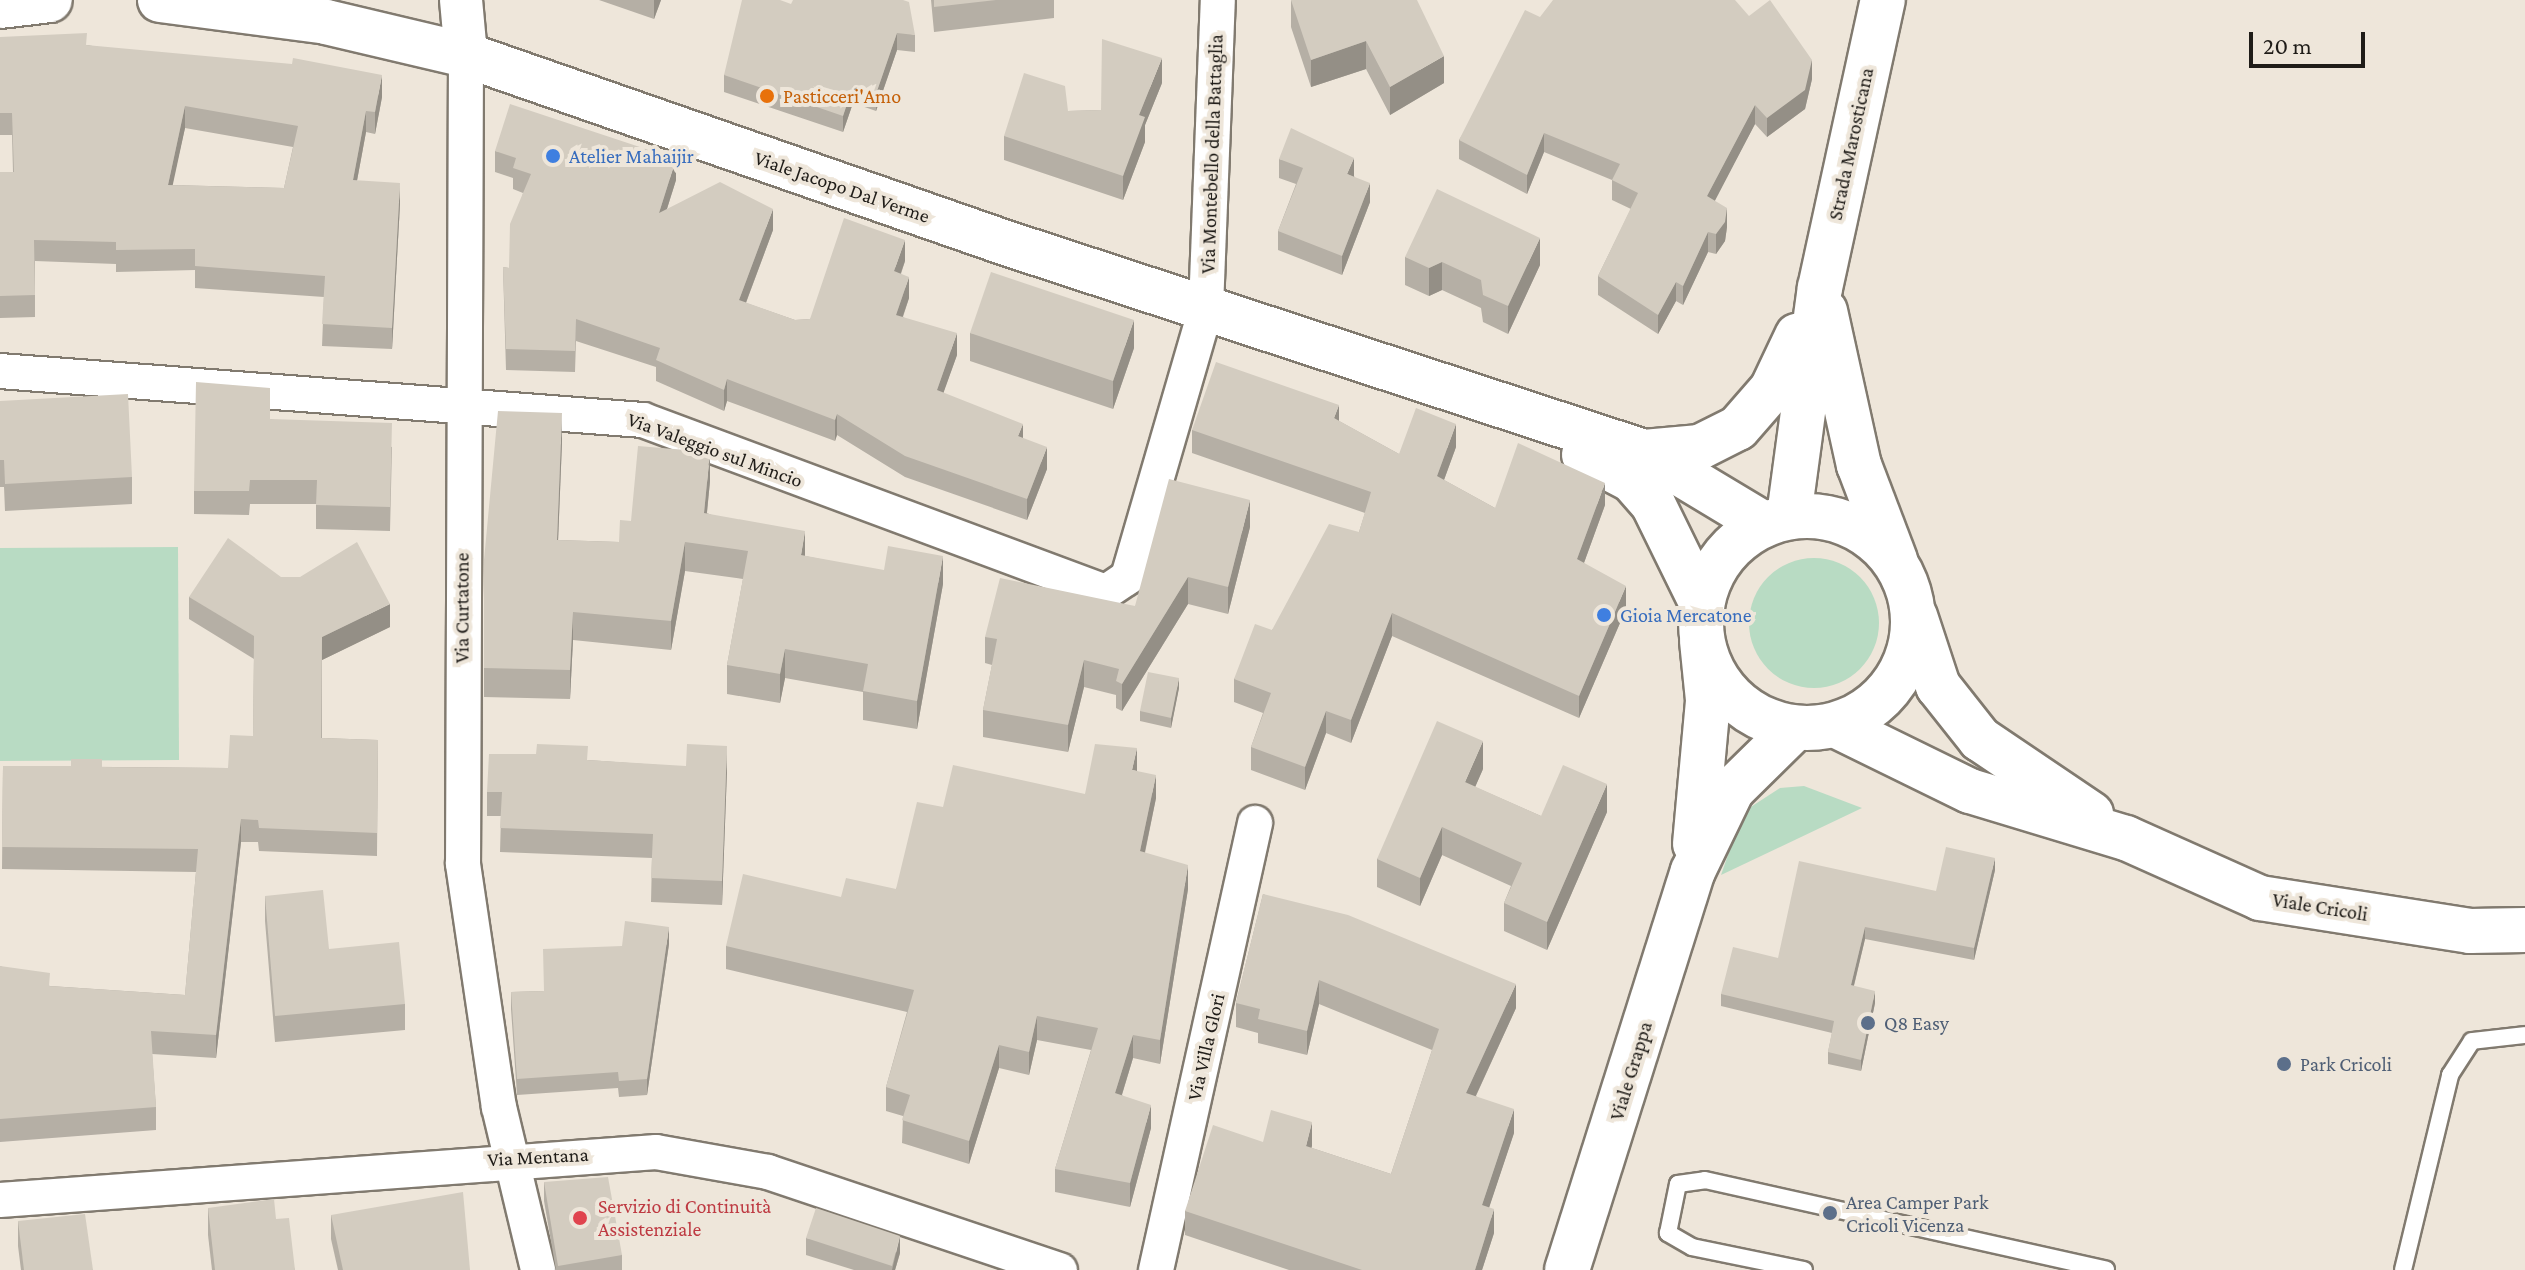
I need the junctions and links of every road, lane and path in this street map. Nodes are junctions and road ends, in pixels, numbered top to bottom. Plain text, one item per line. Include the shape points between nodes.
1 (50, 0) edge
2 (160, 0) edge
3 (461, 0) edge
4 (1218, 0) edge
5 (1883, 0) edge
6 (0, 6) edge
7 (466, 55) junction
8 (1820, 288) junction
9 (1206, 308) junction
10 (0, 371) edge
11 (460, 403) junction
12 (1515, 411) junction
13 (1644, 452) junction
14 (1776, 520) junction
15 (1896, 562) junction
16 (1914, 614) junction
17 (1702, 622) junction
18 (1815, 727) junction
19 (1255, 823) dead end
20 (2126, 838) junction
21 (1693, 871) junction
22 (2525, 930) edge
23 (2525, 1035) edge
24 (511, 1157) junction
25 (0, 1200) edge
26 (1583, 1226) junction
27 (538, 1270) edge
28 (1060, 1270) edge
29 (1156, 1270) edge
30 (1567, 1270) edge
31 (1592, 1270) edge
32 (1804, 1270) edge
33 (2106, 1270) edge
34 (2403, 1270) edge

1 - 6 main road
2 - 7 main road, Viale Jacopo Dal Verme via 326,22
3 - 7 street
4 - 9 street, Via Montebello della Battaglia
5 - 8 main road, Strada Marosticana
7 - 9 main road, Viale Jacopo Dal Verme
7 - 11 street, Via Curtatone
8 - 13 main road, Strada Marosticana via 1772,389 1748,418 1700,447
8 - 14 main road, Strada Marosticana
8 - 15 main road, Strada Marosticana via 1859,465
9 - 11 street, Via Valeggio sul Mincio via 1128,577 1106,592 643,420
9 - 12 main road, Viale Jacopo Dal Verme
10 - 11 street, Via Valeggio sul Mincio
11 - 24 street, Via Curtatone via 463,864
12 - 13 main road, Viale Jacopo Dal Verme
12 - 17 main road, Viale Jacopo Dal Verme via 1564,447 1632,480 1686,562
13 - 14 main road, Viale Jacopo Dal Verme
14 - 15 main road via 1849,524
14 - 17 main road via 1713,571
15 - 16 main road
16 - 18 main road via 1912,643 1885,695
16 - 20 main road, Viale Cricoli via 1938,686 1980,739
17 - 18 main road via 1713,673 1734,700 1763,719
17 - 21 main road, Viale Grappa via 1708,700
18 - 20 main road, Viale Cricoli via 1970,791
18 - 21 main road, Viale Grappa via 1732,790
19 - 29 street, Via Villa Glori
20 - 22 main road, Viale Cricoli via 2260,898 2470,931
21 - 26 main road, Viale Grappa
23 - 34 lane via 2472,1041 2450,1075
24 - 25 street, Via Mentana
24 - 27 street, Via Curtatone
24 - 28 street, Via Mentana via 707,1156
26 - 30 main road, Viale Grappa
26 - 31 street
32 - 33 lane via 1692,1247 1668,1233 1678,1184 1705,1180

